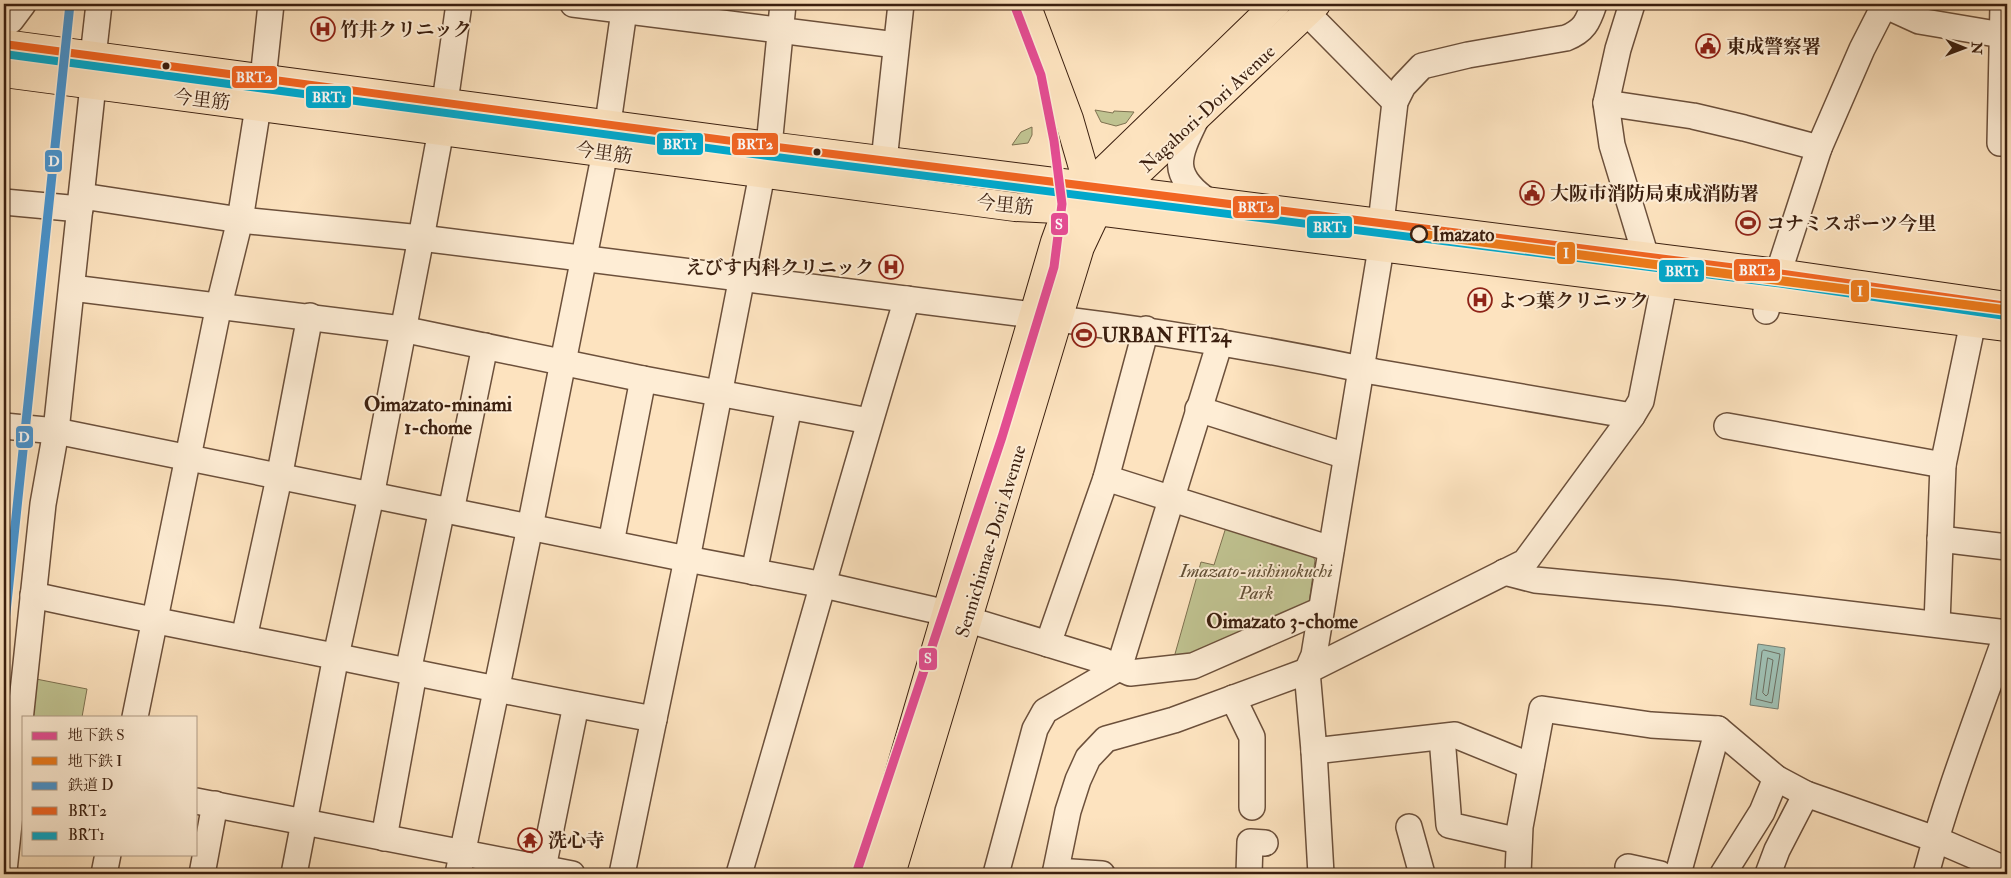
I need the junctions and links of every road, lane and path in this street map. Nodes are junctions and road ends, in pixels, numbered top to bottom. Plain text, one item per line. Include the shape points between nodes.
1 (23, 4) edge
2 (99, 4) edge
3 (271, 4) edge
4 (459, 4) edge
5 (573, 4) edge
6 (784, 4) edge
7 (901, 4) edge
8 (1026, 4) edge
9 (1276, 4) edge
10 (1594, 4) edge
11 (1632, 4) edge
12 (2003, 4) edge
13 (1884, 5) edge
14 (624, 7) edge
15 (1311, 8) edge
16 (4, 25) edge
17 (780, 29) junction
18 (2002, 35) junction
19 (896, 45) junction
20 (13, 46) edge
21 (93, 57) junction
22 (2005, 60) edge
23 (4, 74) edge
24 (262, 79) junction
25 (93, 85) junction
26 (446, 102) junction
27 (1395, 102) junction
28 (1606, 102) junction
29 (258, 107) junction
30 (1197, 117) junction
31 (608, 123) junction
32 (441, 130) junction
33 (2007, 143) edge
34 (770, 146) junction
35 (1819, 148) junction
36 (605, 152) junction
37 (884, 161) junction
38 (762, 174) junction
39 (1118, 191) junction
40 (1092, 199) junction
41 (4, 202) edge
42 (1209, 202) junction
43 (81, 203) junction
44 (1067, 209) junction
45 (240, 220) junction
46 (1381, 236) junction
47 (421, 238) junction
48 (1646, 257) junction
49 (584, 259) junction
50 (742, 280) junction
51 (1664, 284) junction
52 (72, 288) junction
53 (1771, 294) junction
54 (906, 299) junction
55 (219, 305) junction
56 (2007, 306) edge
57 (310, 316) junction
58 (1046, 317) junction
59 (1973, 322) junction
60 (2007, 327) edge
61 (402, 329) junction
62 (1146, 329) junction
63 (1220, 342) junction
64 (486, 346) junction
65 (564, 362) junction
66 (1361, 369) junction
67 (643, 379) junction
68 (720, 393) junction
69 (789, 407) junction
70 (1198, 409) junction
71 (1632, 416) junction
72 (869, 421) junction
73 (4, 426) edge
74 (1727, 426) dead end
75 (56, 431) junction
76 (1346, 456) junction
77 (189, 458) junction
78 (1943, 465) junction
79 (279, 478) junction
80 (1106, 478) junction
81 (371, 496) junction
82 (1171, 499) junction
83 (446, 510) junction
84 (530, 527) junction
85 (1940, 539) junction
86 (611, 543) junction
87 (2007, 547) edge
88 (1331, 548) junction
89 (687, 559) junction
90 (754, 572) junction
91 (1504, 572) junction
92 (824, 585) junction
93 (33, 595) junction
94 (1321, 610) junction
95 (957, 616) junction
96 (154, 622) junction
97 (1937, 624) junction
98 (2007, 633) edge
99 (244, 638) junction
100 (1048, 644) junction
101 (336, 656) junction
102 (1119, 668) junction
103 (1307, 671) junction
104 (411, 672) junction
105 (495, 690) junction
106 (1996, 691) edge
107 (1233, 698) junction
108 (576, 705) junction
109 (135, 716) edge
110 (654, 719) junction
111 (1718, 729) junction
112 (1442, 737) junction
113 (1314, 751) junction
114 (14, 766) edge
115 (1531, 766) junction
116 (1776, 778) junction
117 (1806, 794) junction
118 (206, 802) edge
119 (1252, 807) dead end
120 (304, 821) junction
121 (1409, 827) dead end
122 (384, 838) junction
123 (1935, 839) junction
124 (1519, 841) junction
125 (1265, 843) dead end
126 (108, 856) edge
127 (460, 864) edge
128 (1628, 867) dead end
129 (542, 868) junction
130 (2007, 870) edge
131 (4, 871) edge
132 (1056, 872) edge
133 (104, 874) edge
134 (202, 874) edge
135 (294, 874) edge
136 (572, 874) edge
137 (622, 874) edge
138 (739, 874) edge
139 (870, 874) edge
140 (891, 874) edge
141 (996, 874) edge
142 (1102, 874) edge
143 (1249, 874) edge
144 (1321, 874) edge
145 (1422, 874) edge
146 (1518, 874) edge
147 (1660, 874) edge
148 (1678, 874) edge
149 (1723, 874) edge
150 (1768, 874) edge
151 (1926, 874) edge

1 - 16 street
2 - 21 street
3 - 24 street
4 - 26 street
5 - 14 street
6 - 17 street
7 - 19 street
8 - 40 main road via 1069,119
9 - 40 main road, Nagahori-Dori Avenue
10 - 27 street via 1587,24 1579,33 1566,38 1422,66 1403,86
11 - 28 street
12 - 18 street
13 - 18 street via 1919,21
13 - 35 street
14 - 17 street
14 - 31 street
15 - 27 street
15 - 30 main road, Nagahori-Dori Avenue
17 - 19 street
17 - 34 street
18 - 22 street
19 - 37 street
20 - 21 main road, 今里筋
20 - 23 street
21 - 24 main road, 今里筋
22 - 33 street via 2000,143
23 - 25 main road, 今里筋
24 - 26 main road, 今里筋
25 - 29 main road, 今里筋
25 - 43 street
26 - 31 main road, 今里筋
26 - 32 street
27 - 46 street
28 - 35 street via 1693,116
28 - 48 street via 1612,144
29 - 32 main road, 今里筋
29 - 45 street
30 - 39 main road, Nagahori-Dori Avenue
30 - 42 street via 1186,139 1180,166 1191,190
31 - 34 main road, 今里筋
32 - 36 main road, 今里筋
32 - 47 street
34 - 37 main road, 今里筋
35 - 53 street
36 - 38 main road, 今里筋
36 - 49 street
37 - 40 main road, 今里筋
38 - 44 main road, 今里筋 via 1015,207
38 - 50 street
39 - 40 main road, Nagahori-Dori Avenue
39 - 42 main road, 今里筋
40 - 44 main road, 今里筋
40 - 46 main road, 今里筋
40 - 58 main road, Sennichimae-Dori Avenue via 1080,247
41 - 43 street
42 - 46 main road, 今里筋
43 - 45 street
43 - 52 street
44 - 58 main road, Sennichimae-Dori Avenue
45 - 47 street
45 - 55 street
46 - 48 main road, 今里筋
46 - 51 main road, 今里筋
46 - 66 street
47 - 49 street
47 - 61 street
48 - 53 main road, 今里筋
49 - 50 street
49 - 65 street
50 - 54 street
50 - 68 street
51 - 53 main road, 今里筋
51 - 71 street via 1640,401
52 - 55 street
52 - 75 street
53 - 56 main road, 今里筋
53 - 59 main road, 今里筋
54 - 58 street
54 - 72 street
55 - 57 street
55 - 77 street
57 - 61 street
57 - 79 street
58 - 62 street
58 - 95 main road, Sennichimae-Dori Avenue
59 - 60 main road, 今里筋
59 - 78 street
61 - 64 street
61 - 81 street
62 - 63 street
62 - 80 street
63 - 66 street
63 - 70 street
64 - 65 street
64 - 83 street
65 - 67 street
65 - 84 street
66 - 71 street
66 - 76 street
67 - 68 street
67 - 86 street
68 - 69 street
68 - 89 street
69 - 72 street
69 - 90 street
70 - 76 street
70 - 82 street
71 - 91 street via 1525,562
72 - 92 street
73 - 75 street
74 - 78 street
75 - 77 street
75 - 93 street via 43,504
76 - 88 street
77 - 79 street
77 - 96 street
78 - 85 street
79 - 81 street
79 - 99 street
80 - 82 street
80 - 100 street
81 - 83 street
81 - 101 street
82 - 88 street
82 - 102 street
83 - 84 street
83 - 104 street
84 - 86 street
84 - 105 street
85 - 87 street
85 - 97 street
86 - 89 street
88 - 94 street
89 - 90 street
89 - 110 street
90 - 92 street
91 - 97 street via 1535,580
91 - 103 street
92 - 95 street
92 - 138 street
93 - 96 street
93 - 114 street
94 - 102 street via 1193,666 1130,673
94 - 103 street via 1314,655
95 - 100 street
95 - 139 main road, Sennichimae-Dori Avenue
95 - 140 main road, Sennichimae-Dori Avenue
96 - 99 street
96 - 109 street
97 - 98 street
98 - 106 street
99 - 101 street
100 - 102 street
101 - 104 street
101 - 120 street
102 - 141 street via 1045,711 1034,729
103 - 107 street
103 - 113 street
104 - 105 street
104 - 122 street
105 - 108 street
105 - 127 street
106 - 123 street
107 - 119 street via 1252,737
107 - 132 street via 1174,720 1106,739 1088,758 1078,780 1068,811
108 - 110 street
108 - 129 street
110 - 137 street
111 - 115 street via 1651,725 1542,709
111 - 116 street
111 - 148 street
112 - 113 street
112 - 115 street via 1455,735
112 - 124 street via 1450,825
113 - 144 street
114 - 131 street
115 - 124 street
116 - 117 street
116 - 149 street via 1762,812
117 - 123 street
117 - 150 street
118 - 120 street
118 - 134 street
120 - 122 street
120 - 135 street
121 - 145 street
122 - 127 street
123 - 130 street
123 - 151 street
124 - 146 street
125 - 143 street via 1250,842
126 - 133 street
127 - 129 street
128 - 147 street
129 - 136 street
132 - 142 street

